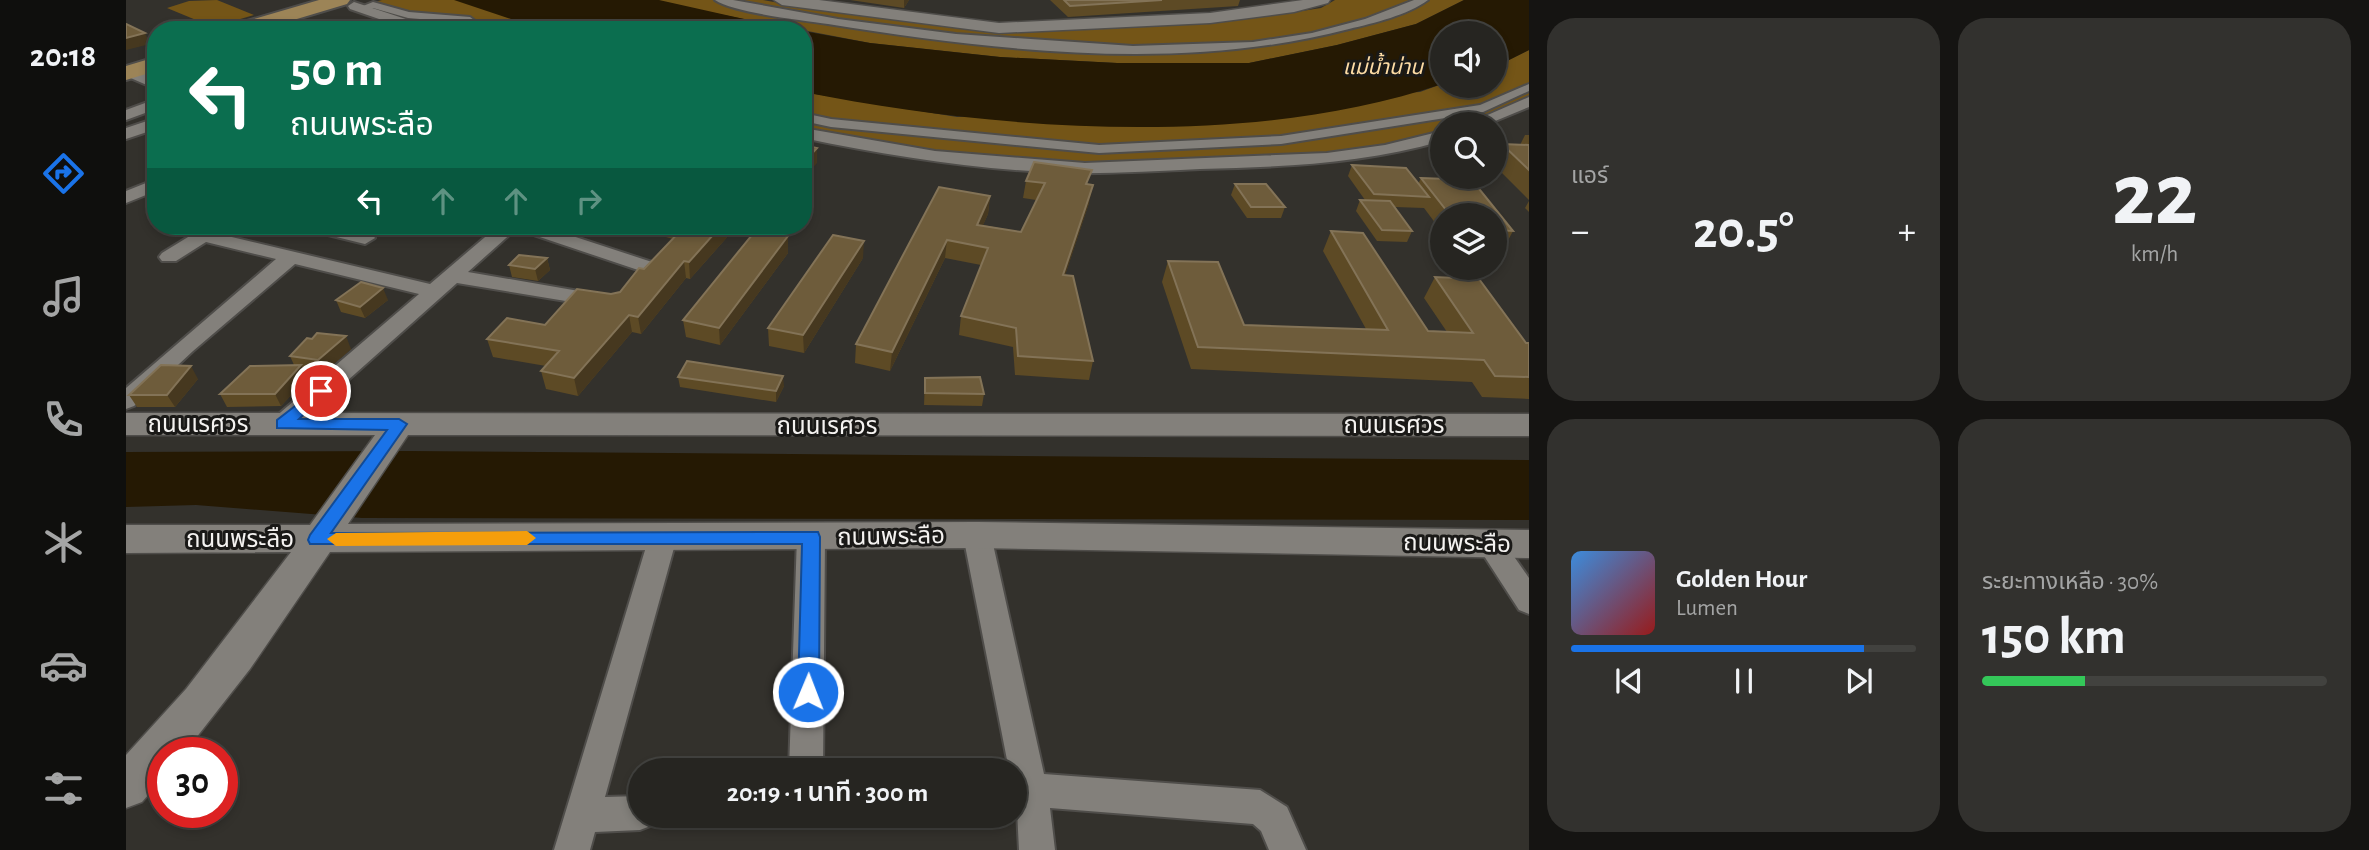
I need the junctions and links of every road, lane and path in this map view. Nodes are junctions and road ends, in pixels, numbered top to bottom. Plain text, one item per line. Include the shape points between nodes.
1 (720, 0) edge
2 (782, 0) edge
3 (1321, 0) edge
4 (1423, 0) edge
5 (358, 4) edge
6 (1145, 7) edge
7 (279, 21) edge
8 (302, 21) edge
9 (402, 21) edge
10 (471, 21) edge
11 (1163, 21) junction
12 (147, 58) edge
13 (147, 66) edge
14 (127, 69) edge
15 (147, 80) edge
16 (1529, 87) edge
17 (1529, 102) edge
18 (147, 107) edge
19 (1504, 112) edge
20 (126, 115) edge
21 (812, 118) edge
22 (147, 126) edge
23 (126, 134) edge
24 (812, 135) edge
25 (1430, 139) edge
26 (147, 188) edge
27 (126, 198) edge
28 (205, 235) edge
29 (223, 235) edge
30 (352, 235) edge
31 (499, 235) edge
32 (551, 235) edge
33 (365, 238) dead end
34 (169, 257) dead end
35 (291, 257) junction
36 (648, 267) edge
37 (454, 276) junction
38 (436, 292) junction
39 (615, 303) edge
40 (126, 401) edge
41 (126, 424) edge
42 (283, 424) junction
43 (1529, 425) edge
44 (392, 434) junction
45 (323, 531) junction
46 (977, 535) junction
47 (663, 537) junction
48 (811, 537) junction
49 (126, 539) edge
50 (1489, 542) junction
51 (1529, 544) edge
52 (1529, 603) edge
53 (806, 758) edge
54 (126, 787) edge
55 (1030, 790) junction
56 (628, 813) edge
57 (582, 815) junction
58 (572, 850) edge
59 (1037, 850) edge
60 (1288, 850) edge

1 - 4 street via 848,26 1107,50 1188,49 1301,38 1384,18
2 - 11 street via 999,28
3 - 11 street via 1267,12
5 - 7 main road
5 - 8 main road
5 - 9 street
5 - 10 street
6 - 11 street
12 - 14 main road
13 - 14 main road
14 - 15 street
16 - 21 street via 1483,108 1281,140 1099,149 1029,145
17 - 19 street
18 - 20 street
22 - 23 street
24 - 25 street via 952,159 1068,168 1356,156
26 - 27 street
28 - 34 street
29 - 35 street
30 - 33 street
31 - 37 street
32 - 36 street
35 - 38 street
35 - 40 street
37 - 38 street
37 - 39 street
38 - 42 street
41 - 42 street, ถนนเรศวร
42 - 44 street, ถนนเรศวร
43 - 44 street, ถนนเรศวร
44 - 45 street
45 - 47 street, ถนนพระลือ
45 - 49 street, ถนนพระลือ
45 - 54 street via 217,682
46 - 48 street, ถนนพระลือ
46 - 50 street, ถนนพระลือ
46 - 55 street
47 - 48 street, ถนนพระลือ
47 - 57 street
48 - 53 street
50 - 51 street, ถนนพระลือ
50 - 52 street
55 - 59 street
55 - 60 street via 1260,807 1273,820
56 - 57 street
57 - 58 street

